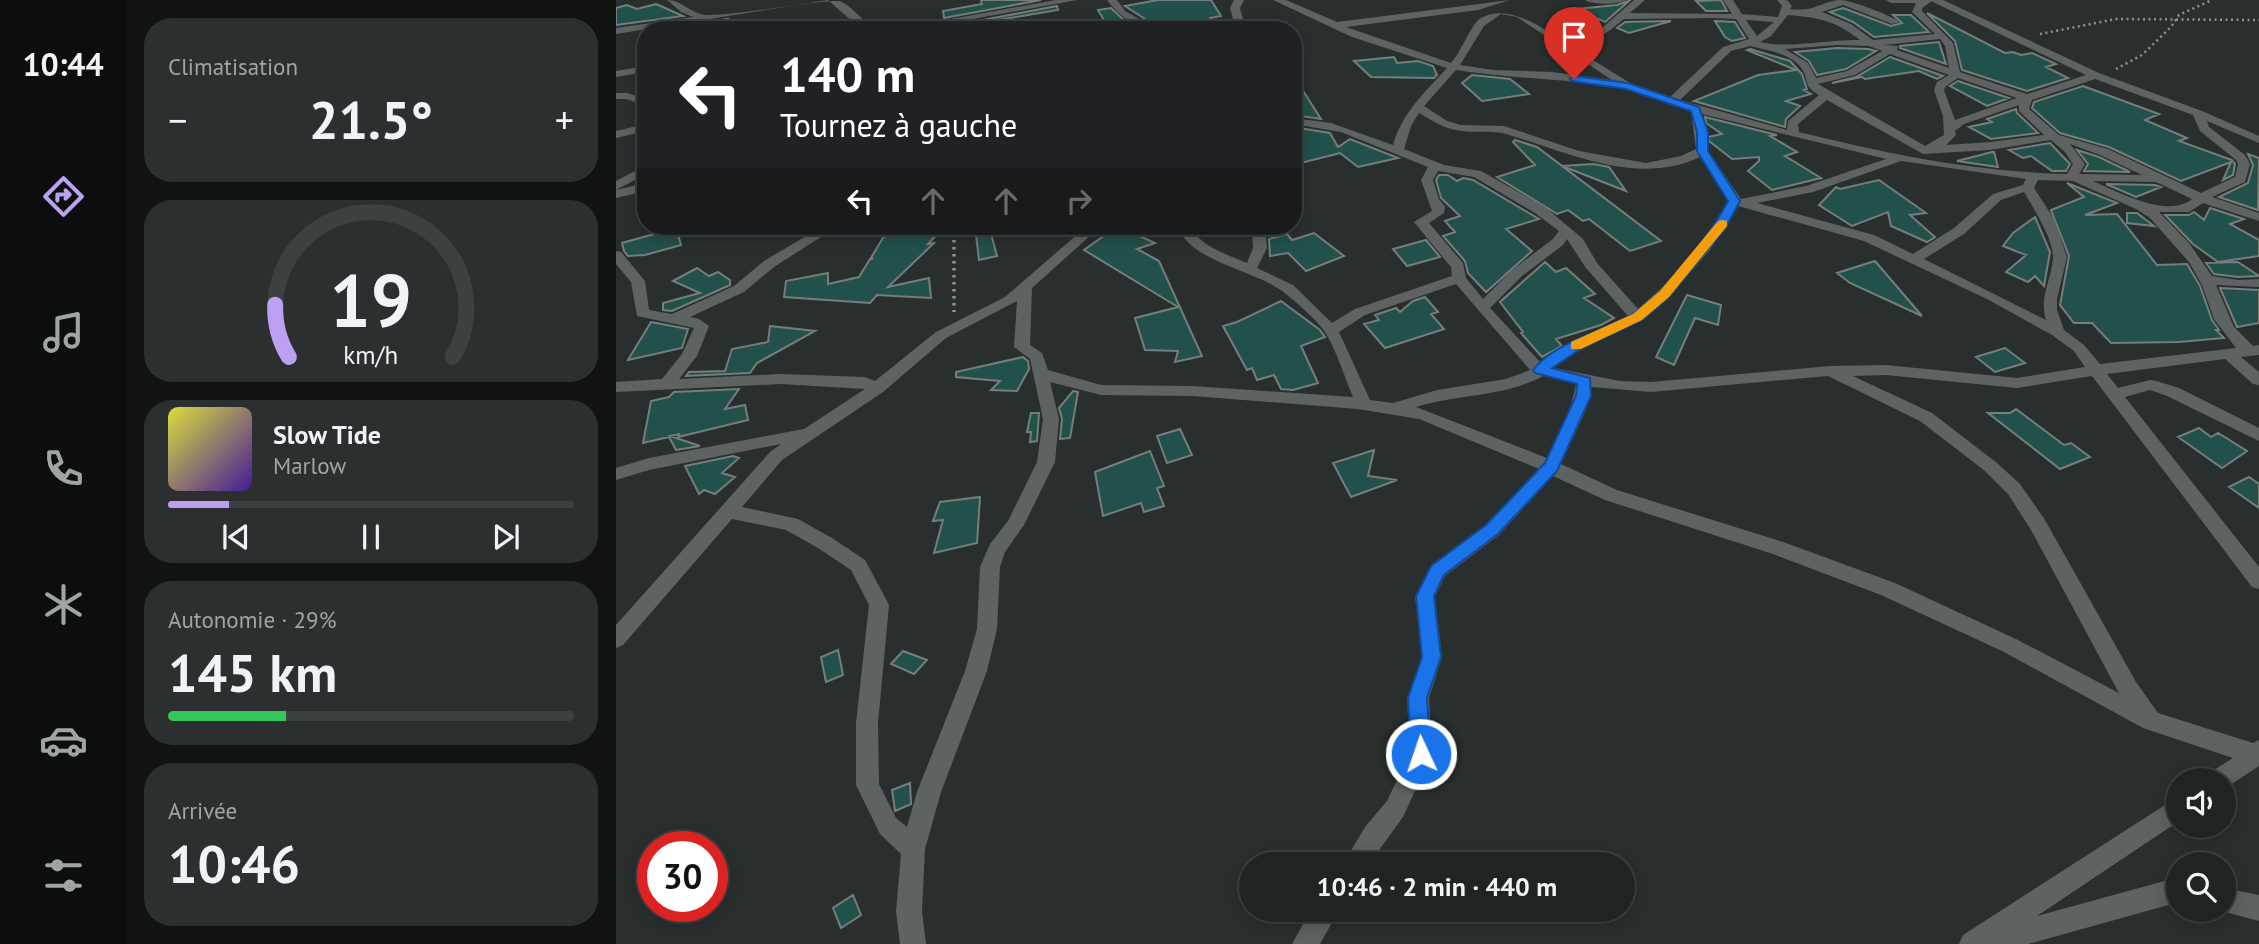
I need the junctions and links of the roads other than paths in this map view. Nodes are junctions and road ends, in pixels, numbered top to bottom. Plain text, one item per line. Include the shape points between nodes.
1 (672, 0) edge
2 (823, 0) edge
3 (832, 0) edge
4 (1072, 0) edge
5 (1112, 0) edge
6 (1239, 0) edge
7 (1278, 0) edge
8 (1505, 0) edge
9 (1590, 0) edge
10 (1620, 0) edge
11 (1640, 0) edge
12 (1728, 0) edge
13 (1782, 0) edge
14 (1891, 0) edge
15 (1927, 0) edge
16 (1936, 0) edge
17 (1844, 1) edge
18 (1813, 12) junction
19 (1623, 16) junction
20 (1738, 16) junction
21 (1784, 16) junction
22 (1921, 16) junction
23 (705, 18) junction
24 (684, 21) edge
25 (860, 21) edge
26 (948, 21) edge
27 (1135, 21) edge
28 (1240, 21) edge
29 (1895, 22) junction
30 (1338, 25) junction
31 (637, 28) edge
32 (616, 31) edge
33 (1941, 36) junction
34 (1917, 40) junction
35 (1752, 41) junction
36 (1876, 43) junction
37 (1771, 48) junction
38 (1571, 49) junction
39 (1890, 51) junction
40 (1454, 67) junction
41 (637, 70) edge
42 (618, 72) edge
43 (1956, 75) junction
44 (2095, 75) junction
45 (1810, 83) junction
46 (1628, 86) junction
47 (1826, 94) junction
48 (616, 96) edge
49 (2027, 98) junction
50 (637, 100) edge
51 (1672, 101) junction
52 (1417, 107) junction
53 (1696, 109) junction
54 (2198, 113) junction
55 (1302, 122) edge
56 (637, 129) edge
57 (1949, 130) junction
58 (1793, 133) junction
59 (616, 135) edge
60 (2051, 137) junction
61 (2259, 140) edge
62 (1398, 150) junction
63 (1923, 150) junction
64 (1702, 151) junction
65 (1905, 157) junction
66 (1434, 166) junction
67 (637, 174) edge
68 (2072, 176) junction
69 (2160, 179) junction
70 (2031, 182) junction
71 (616, 186) edge
72 (637, 189) edge
73 (616, 194) edge
74 (2198, 197) junction
75 (1738, 202) junction
76 (2144, 207) junction
77 (2259, 217) edge
78 (1566, 230) junction
79 (817, 235) edge
80 (1085, 235) edge
81 (1189, 235) edge
82 (1261, 235) edge
83 (616, 255) edge
84 (1914, 259) junction
85 (1250, 268) junction
86 (1459, 278) junction
87 (2208, 280) junction
88 (2259, 283) edge
89 (1025, 286) junction
90 (1482, 308) junction
91 (1637, 317) junction
92 (671, 319) junction
93 (1332, 330) junction
94 (2057, 332) junction
95 (2255, 350) edge
96 (2228, 354) junction
97 (1540, 370) junction
98 (2097, 370) junction
99 (1830, 371) junction
100 (1042, 374) junction
101 (2259, 380) edge
102 (1585, 381) junction
103 (668, 382) junction
104 (616, 387) edge
105 (877, 388) junction
106 (2115, 394) junction
107 (1364, 404) junction
108 (1392, 409) junction
109 (809, 432) junction
110 (2259, 435) edge
111 (1551, 467) junction
112 (616, 474) edge
113 (729, 511) junction
114 (2259, 581) edge
115 (616, 639) edge
116 (2151, 721) junction
117 (2258, 753) edge
118 (2236, 768) edge
119 (2166, 816) edge
120 (913, 849) junction
121 (1362, 852) edge
122 (2166, 893) edge
123 (2236, 903) edge
124 (2259, 908) edge
125 (1319, 922) edge
126 (913, 944) edge
127 (1305, 944) edge
128 (1972, 944) edge
129 (1982, 944) edge

1 - 23 street
2 - 23 street
3 - 25 street
4 - 26 street
5 - 27 street
6 - 28 street via 1235,8
7 - 30 street
8 - 30 street
9 - 10 street
11 - 19 street
12 - 20 street
13 - 21 street via 1787,6
14 - 15 street
15 - 22 street via 1917,7
16 - 44 street
17 - 18 street
17 - 29 street
18 - 21 street
18 - 36 street
19 - 20 street
19 - 38 street
20 - 21 street
20 - 35 street
21 - 35 street
22 - 29 street
22 - 33 street
23 - 24 street
29 - 36 street via 1892,33
30 - 40 street via 1387,47
31 - 32 street
33 - 34 street
33 - 43 street via 1951,48
34 - 36 street
34 - 39 street
35 - 37 street
35 - 51 street via 1727,49
36 - 37 street
36 - 39 street
37 - 45 street via 1805,66
38 - 40 street via 1508,10 1482,21
38 - 46 street
39 - 43 street
39 - 45 street via 1851,72
40 - 46 street
40 - 52 street
41 - 42 street
43 - 49 street
43 - 57 street via 1939,90
44 - 49 street
44 - 54 street
45 - 47 street
46 - 51 street
47 - 58 street via 1792,122
47 - 63 street
48 - 50 street
49 - 57 street
49 - 60 street via 2023,109
51 - 53 street
52 - 62 street
52 - 64 street via 1461,128 1504,129 1576,155 1646,167
53 - 58 street
53 - 64 street via 1703,132
54 - 61 street
54 - 74 street via 2204,129 2244,164 2241,179
55 - 62 street via 1326,125
56 - 59 street
57 - 63 street via 1945,141
58 - 65 street
60 - 63 street
60 - 68 street via 2078,159
60 - 69 street via 2096,148
62 - 66 street
63 - 65 street
64 - 75 street
65 - 70 street
65 - 75 street via 1809,189
66 - 78 street via 1480,176
66 - 86 street via 1427,180 1438,213 1421,222 1458,266
67 - 71 street
68 - 69 street
68 - 70 street
68 - 76 street
69 - 74 street
70 - 84 street via 1992,199 1966,226
70 - 94 street via 2060,257 2050,299
72 - 73 street
74 - 76 street via 2181,210
74 - 77 street
75 - 84 street via 1869,238
75 - 91 street via 1664,294
76 - 87 street via 2185,248
78 - 90 street
78 - 91 street
79 - 92 street via 758,271 739,289
80 - 89 street
81 - 85 street via 1202,247
82 - 85 street via 1257,261
83 - 92 street via 638,281 642,313
84 - 94 street
85 - 93 street via 1289,288
86 - 90 street
86 - 93 street via 1360,312
87 - 88 street
87 - 95 street via 2231,338
89 - 100 street via 1022,347 1037,357
89 - 105 street via 1010,300 940,335
90 - 97 street
91 - 97 street via 1579,344
92 - 103 street via 702,326 689,356
93 - 107 street
94 - 98 street via 2079,348
95 - 96 street
96 - 98 street
96 - 101 street
97 - 102 street
97 - 108 street via 1508,384 1437,395
98 - 99 street via 2017,383 1886,370
98 - 106 street
99 - 102 street via 1651,387
99 - 116 street via 1926,417 2014,489 2128,689
100 - 107 street via 1101,390 1193,391
100 - 120 street via 1051,419 1046,462 990,567 987,629
102 - 111 street via 1571,428
103 - 104 street
103 - 105 street via 780,379 864,382
105 - 109 street
106 - 110 street via 2150,385 2174,392
106 - 114 street
107 - 108 street
108 - 111 street via 1422,414
109 - 112 street
109 - 113 street via 776,456
111 - 116 street via 1611,495 1779,548 1888,589 2011,646
111 - 121 street via 1492,530 1437,571 1425,596 1432,657 1418,698 1421,754 1395,809
113 - 115 street
113 - 120 street via 791,524 858,565 879,604 867,723 868,785 888,826
116 - 117 street
117 - 118 street
119 - 128 street
120 - 126 street via 909,911
122 - 129 street
123 - 124 street
125 - 127 street

